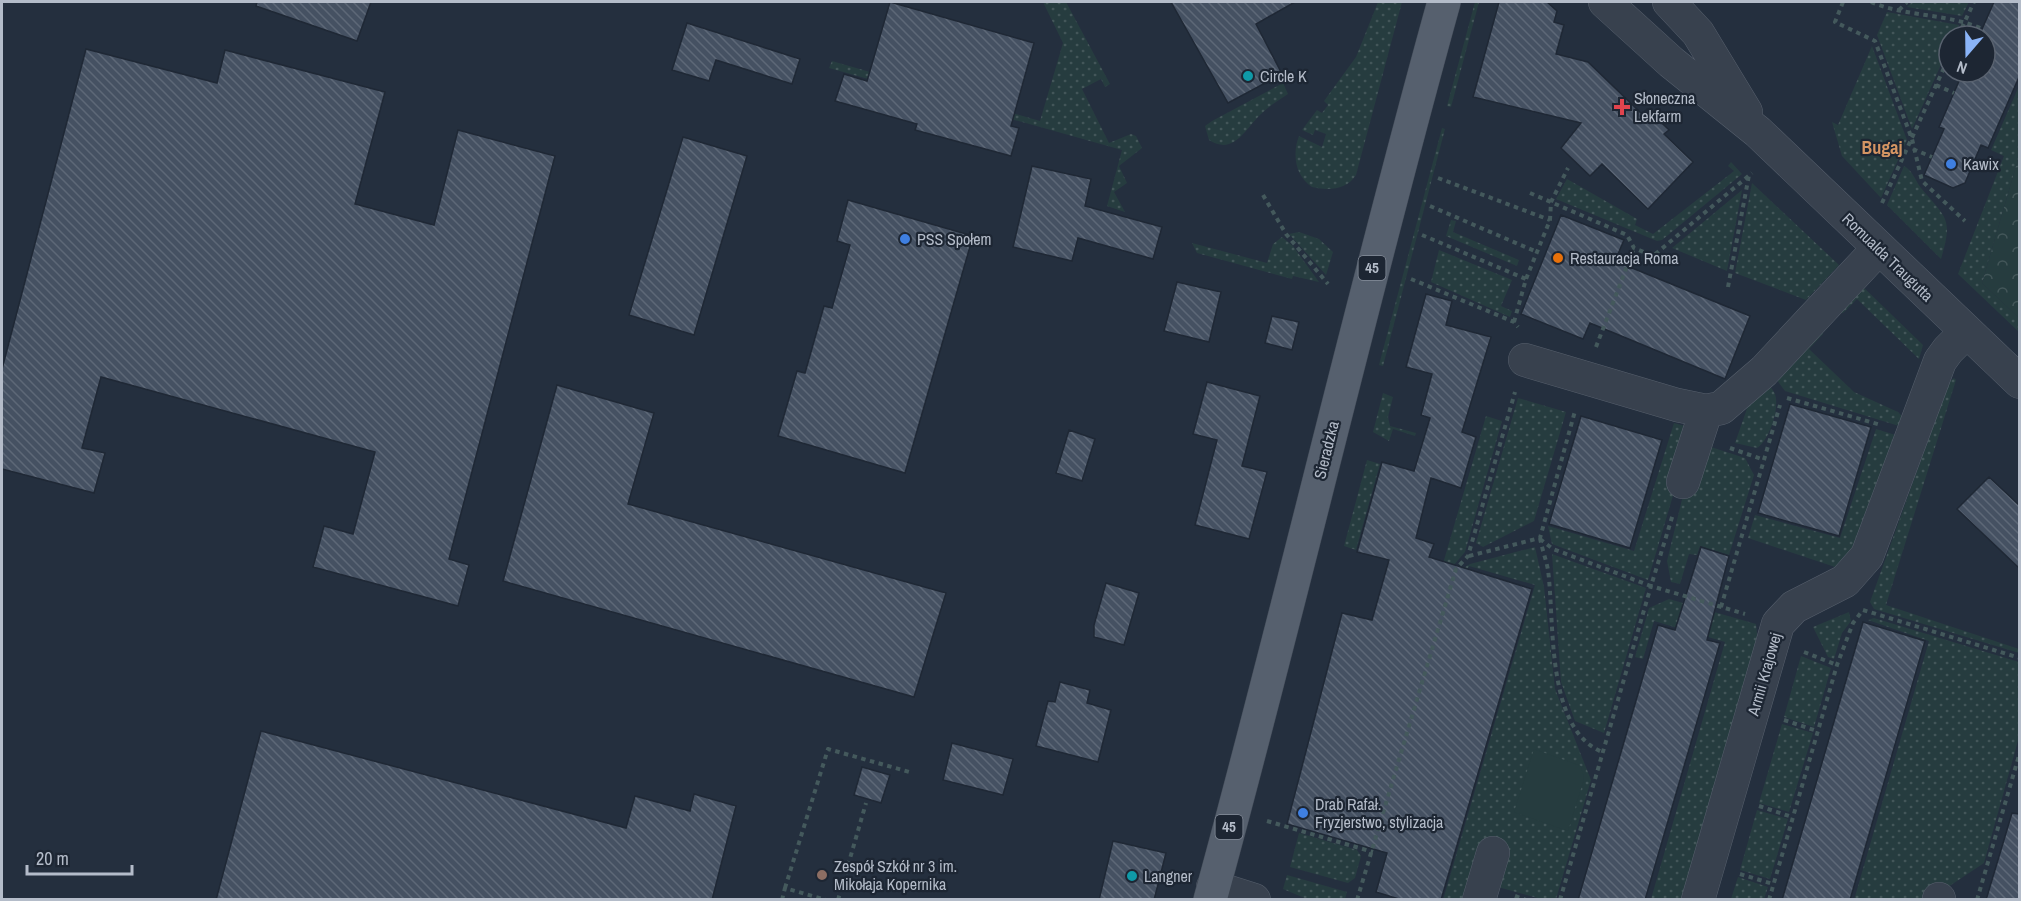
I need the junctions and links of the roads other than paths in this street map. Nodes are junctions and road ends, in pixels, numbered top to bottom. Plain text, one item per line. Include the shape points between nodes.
1 (1443, 2) edge
2 (1605, 2) edge
3 (1669, 2) edge
4 (1758, 132) junction
5 (1878, 249) junction
6 (1966, 332) junction
7 (1525, 360) road end
8 (2019, 382) edge
9 (1706, 411) junction
10 (1683, 482) road end
11 (1493, 853) dead end
12 (1211, 893) edge
13 (1254, 900) edge
14 (1479, 900) edge
15 (1698, 900) edge

1 - 12 main road, Sieradzka / 45
2 - 4 street, Romualda Traugutta
3 - 4 street, Romualda Traugutta via 1698,33
4 - 5 street, Romualda Traugutta
5 - 6 street, Romualda Traugutta
5 - 9 street via 1737,397 1721,408
6 - 8 street, Romualda Traugutta
6 - 15 street, Armii Krajowej via 1940,361 1868,556 1845,580 1794,607 1778,624
7 - 9 street
9 - 10 street
11 - 14 street
12 - 13 street

